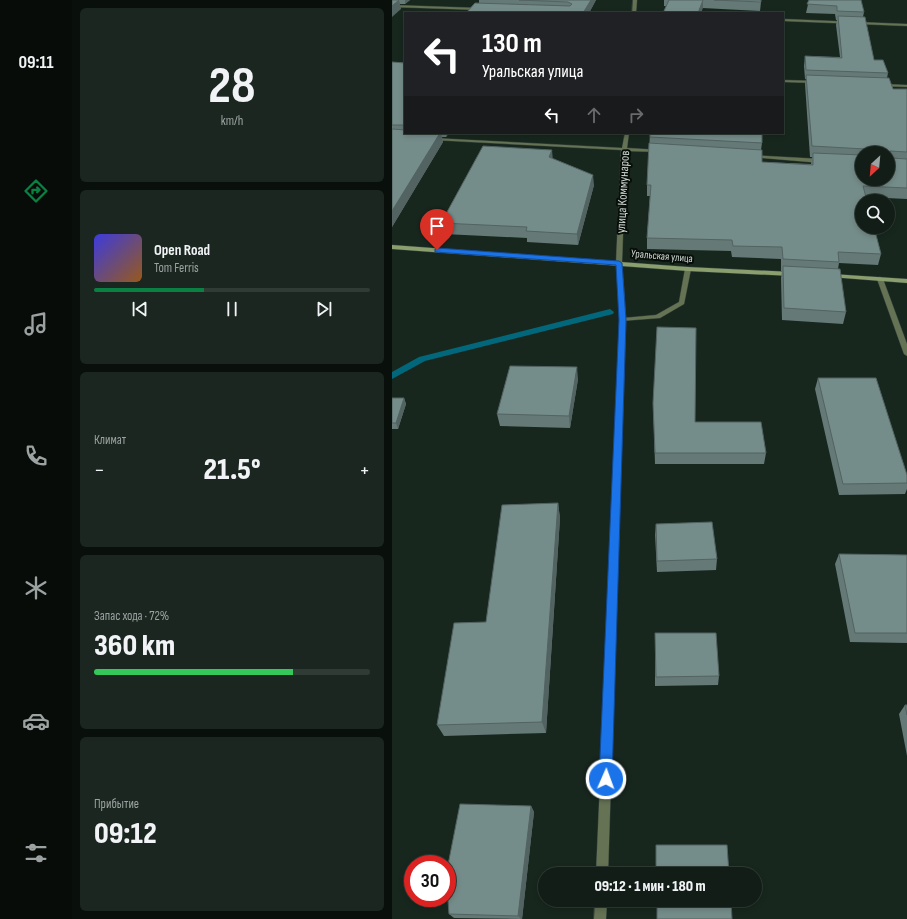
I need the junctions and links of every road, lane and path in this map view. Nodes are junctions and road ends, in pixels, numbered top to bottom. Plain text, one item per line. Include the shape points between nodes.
1 (635, 0) edge
2 (392, 6) edge
3 (484, 10) edge
4 (634, 12) edge
5 (784, 20) edge
6 (907, 25) edge
7 (784, 81) edge
8 (822, 82) edge
9 (876, 85) edge
10 (907, 86) edge
11 (627, 134) edge
12 (431, 139) edge
13 (624, 149) junction
14 (664, 151) edge
15 (743, 156) edge
16 (830, 161) edge
17 (392, 247) edge
18 (619, 263) junction
19 (688, 269) junction
20 (796, 274) edge
21 (826, 276) edge
22 (880, 279) junction
23 (907, 281) edge
24 (623, 320) junction
25 (907, 354) edge
26 (602, 867) edge
27 (601, 907) edge
28 (600, 919) edge

1 - 4 street
2 - 3 street
5 - 6 street
7 - 8 street
9 - 10 street
11 - 13 street, улица Коммунаров
12 - 13 street
13 - 14 street
13 - 18 street, улица Коммунаров
15 - 16 street
17 - 18 street, Уральская улица
18 - 19 street, Уральская улица
18 - 24 street, улица Коммунаров
19 - 20 street, Уральская улица
19 - 24 street via 682,303 658,317
21 - 22 street
22 - 23 street
22 - 25 street
24 - 26 street, улица Коммунаров
27 - 28 street

